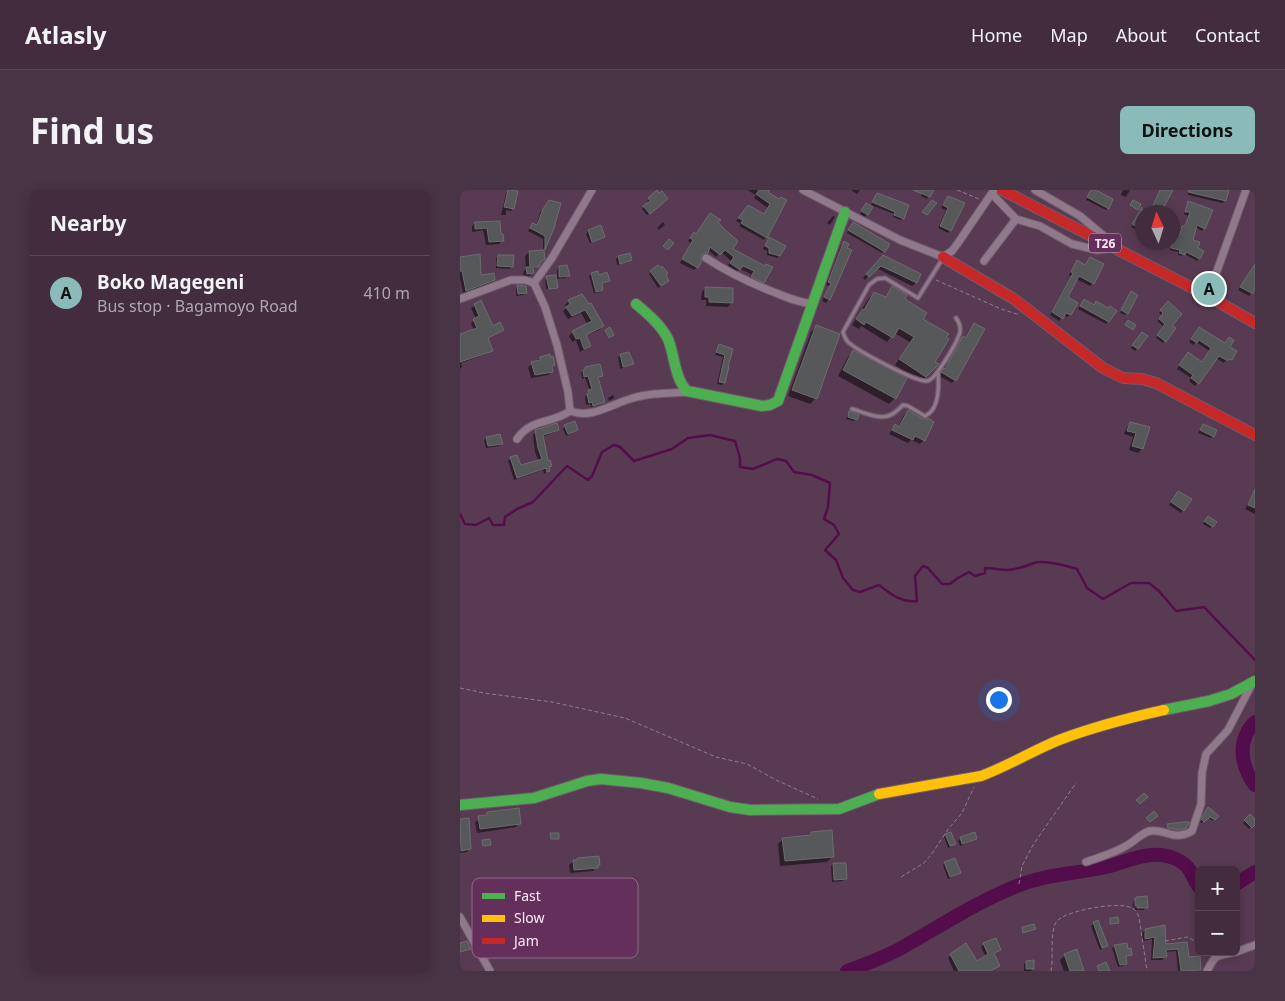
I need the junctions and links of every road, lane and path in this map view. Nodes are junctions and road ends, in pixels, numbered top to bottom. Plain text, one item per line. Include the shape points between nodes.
1 (592, 190) edge
2 (803, 190) edge
3 (957, 190) edge
4 (1035, 190) edge
5 (1246, 190) edge
6 (996, 191) edge
7 (987, 202) junction
8 (845, 212) junction
9 (1016, 219) junction
10 (1113, 248) junction
11 (1124, 254) junction
12 (943, 257) junction
13 (706, 258) dead end
14 (984, 261) dead end
15 (931, 278) junction
16 (534, 283) junction
17 (1208, 296) junction
18 (460, 299) edge
19 (636, 304) dead end
20 (813, 304) junction
21 (1035, 316) junction
22 (956, 318) dead end
23 (1255, 323) edge
24 (938, 373) junction
25 (688, 392) junction
26 (852, 409) dead end
27 (570, 411) junction
28 (1255, 435) edge
29 (517, 439) dead end
30 (1254, 681) edge
31 (460, 688) edge
32 (981, 776) junction
33 (1076, 783) dead end
34 (821, 801) dead end
35 (460, 805) edge
36 (1086, 862) dead end
37 (901, 877) dead end
38 (1019, 884) dead end
39 (460, 917) edge
40 (472, 939) edge
41 (1165, 941) dead end
42 (1195, 942) edge
43 (1255, 945) edge
44 (1240, 951) edge
45 (1218, 956) edge
46 (483, 958) edge
47 (490, 971) edge
48 (1051, 971) edge
49 (1147, 971) edge
50 (1207, 971) edge

1 - 16 street
2 - 8 street
3 - 7 path
4 - 11 street via 1080,216
5 - 17 street
6 - 7 street
6 - 9 street
6 - 10 main road, T26
7 - 12 street via 952,251
8 - 12 street
8 - 20 main road
9 - 10 street via 1040,226 1072,244 1097,250
9 - 14 street
10 - 11 main road, T26
11 - 17 main road, T26
12 - 15 lane
12 - 21 main road via 1014,299
13 - 20 street via 746,282 792,300
15 - 21 path via 1009,312
15 - 24 lane via 918,298 885,278 873,282 864,292 843,332 848,342 909,377 927,382
16 - 18 street via 511,280
16 - 27 street via 557,345
17 - 23 main road, T26
19 - 25 main road via 667,338 680,381
20 - 25 main road via 778,401 762,406
21 - 28 main road via 1113,374 1156,382
22 - 24 lane via 960,333
24 - 26 lane via 938,391 932,410 925,416 908,406 883,416
25 - 27 street via 630,399 588,414
27 - 29 street via 531,425
30 - 32 main road via 1231,694 1209,701 1118,720 1085,731
30 - 36 street via 1228,730 1206,754 1201,804 1192,832 1174,836 1150,831 1127,846
31 - 34 path via 552,702 624,718 716,758 747,764
32 - 35 main road via 896,790 839,809 750,810 668,788 601,779 534,798
32 - 37 path via 962,813 931,855
33 - 38 path via 1033,845 1022,866
39 - 40 street
41 - 42 path via 1186,937
43 - 44 street
45 - 50 street
46 - 47 street
48 - 49 path via 1054,928 1058,921 1092,908 1129,907 1139,917

